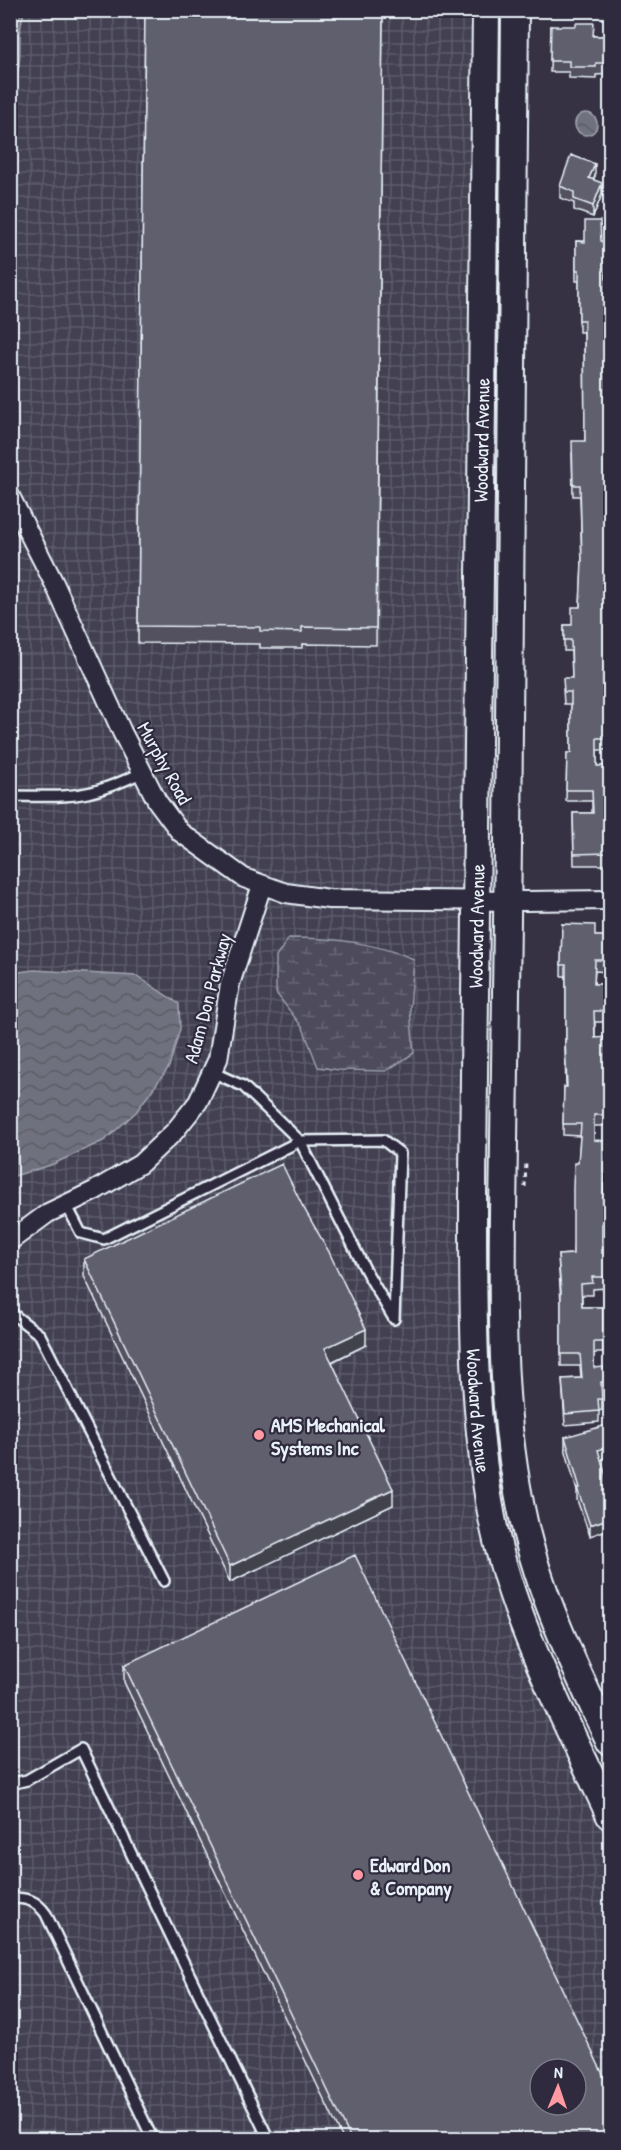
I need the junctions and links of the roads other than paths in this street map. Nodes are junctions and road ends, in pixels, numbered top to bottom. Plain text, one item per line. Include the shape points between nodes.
1 (486, 10) edge
2 (515, 10) edge
3 (10, 496) edge
4 (141, 773) junction
5 (10, 796) edge
6 (262, 885) junction
7 (610, 900) edge
8 (476, 901) junction
9 (508, 901) junction
10 (212, 1072) junction
11 (300, 1141) junction
12 (66, 1204) junction
13 (10, 1240) edge
14 (10, 1312) edge
15 (165, 1581) dead end
16 (610, 1742) edge
17 (10, 1784) edge
18 (610, 1816) edge
19 (10, 1898) edge
20 (153, 2139) edge
21 (269, 2139) edge

1 - 8 street, Woodward Avenue
2 - 9 street, Woodward Avenue
3 - 4 street, Murphy Road
4 - 5 lane via 88,793
4 - 6 street, Murphy Road via 180,832 244,878
6 - 8 street, Murphy Road via 303,897 328,899
6 - 10 street, Adam Don Parkway via 230,984 218,1059
7 - 9 street, Murphy Road
8 - 9 street, Murphy Road
8 - 18 street, Woodward Avenue via 473,1272 475,1374 483,1460 501,1553 520,1610
9 - 16 street, Woodward Avenue via 502,1316 504,1384 513,1462 524,1522 545,1592
10 - 11 lane via 243,1086
10 - 12 street, Adam Don Parkway via 198,1102 140,1164
11 - 11 lane via 383,1140 400,1153 394,1319
11 - 12 lane via 104,1239 81,1233
12 - 13 street, Adam Don Parkway
14 - 15 lane via 40,1335
17 - 21 lane via 27,1780 81,1749
19 - 20 lane via 33,1900 46,1914

